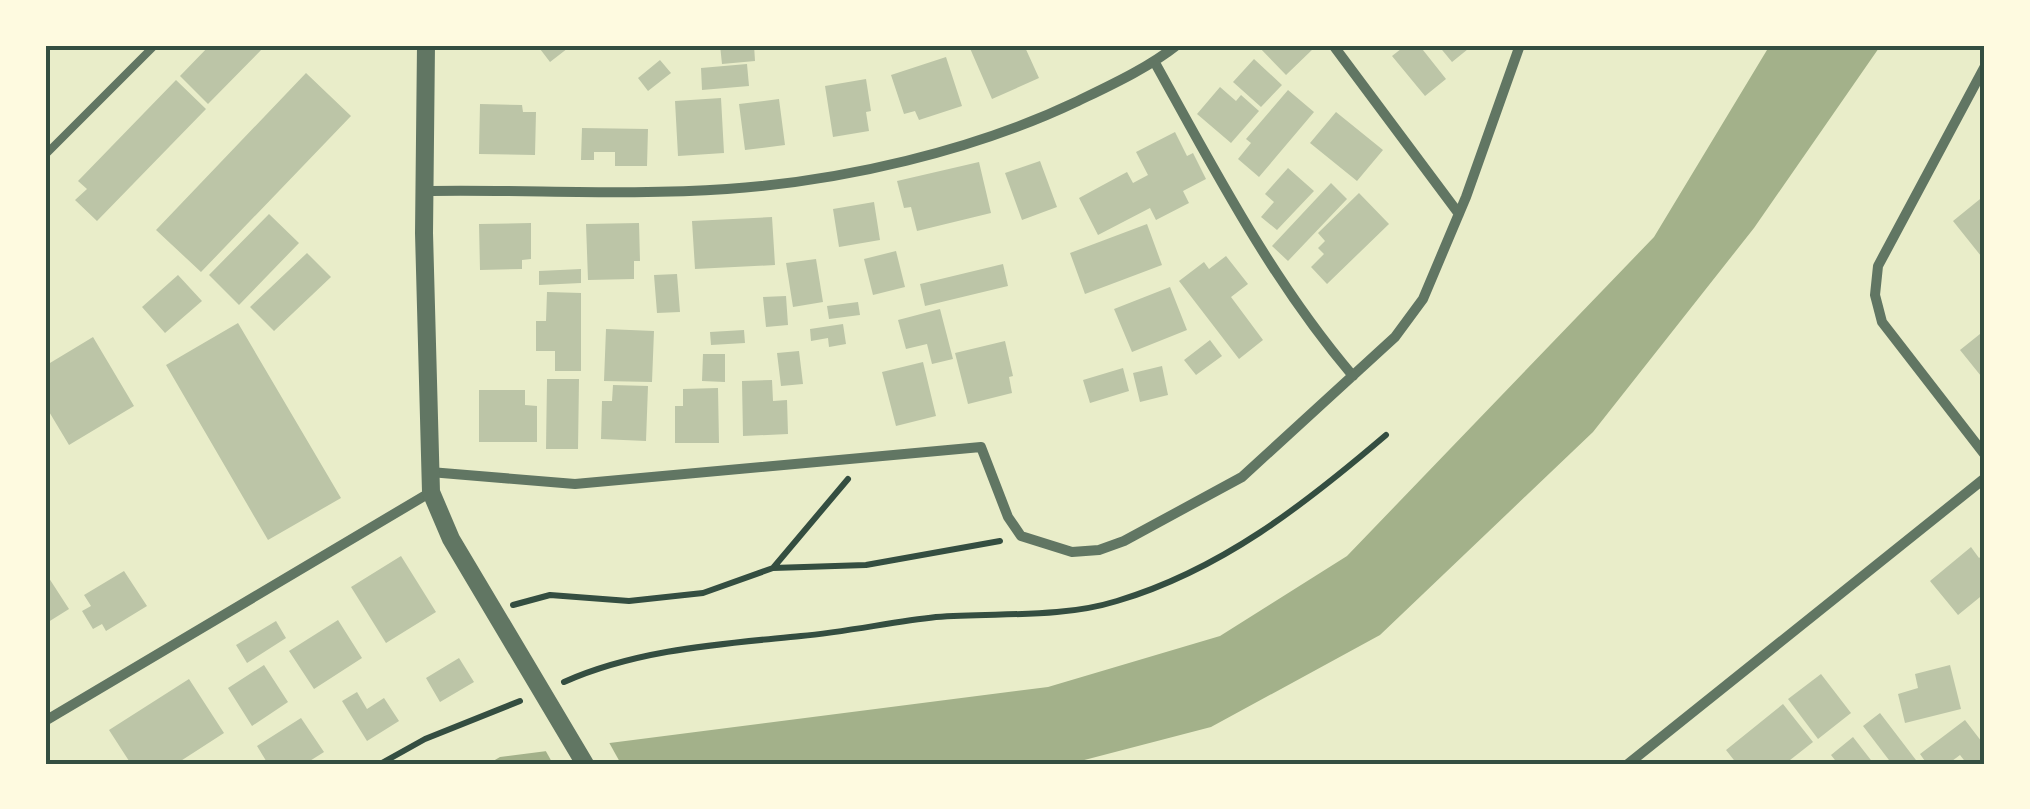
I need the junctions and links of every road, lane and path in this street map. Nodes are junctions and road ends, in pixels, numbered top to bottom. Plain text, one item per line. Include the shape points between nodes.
1 (154, 45) edge
2 (426, 45) edge
3 (1177, 45) edge
4 (1332, 45) edge
5 (1520, 45) edge
6 (1154, 60) junction
7 (1985, 66) edge
8 (45, 155) edge
9 (424, 191) junction
10 (1459, 214) junction
11 (1353, 376) junction
12 (1386, 436) dead end
13 (1985, 455) edge
14 (864, 459) junction
15 (430, 472) junction
16 (1985, 478) edge
17 (431, 492) junction
18 (1021, 536) junction
19 (773, 568) junction
20 (493, 610) junction
21 (549, 688) dead end
22 (532, 696) dead end
23 (46, 720) edge
24 (380, 764) edge
25 (585, 764) edge
26 (1628, 764) edge

1 - 8 lane
2 - 9 street
3 - 6 street
4 - 10 street
5 - 10 street
6 - 9 street via 1032,122 833,175 713,190
6 - 11 street via 1242,219
7 - 13 street via 1878,266 1875,294 1882,322
9 - 15 street
10 - 11 street via 1423,299
11 - 18 street via 1242,477 1124,542 1072,552
12 - 21 path via 1250,541 1116,601 708,644 584,672
14 - 15 street via 574,484
14 - 18 street via 980,448
14 - 19 path
15 - 17 street
16 - 26 street
17 - 20 street
17 - 23 street
18 - 19 path via 866,565
19 - 20 path via 703,593 629,601 550,595
20 - 25 street
22 - 24 path

